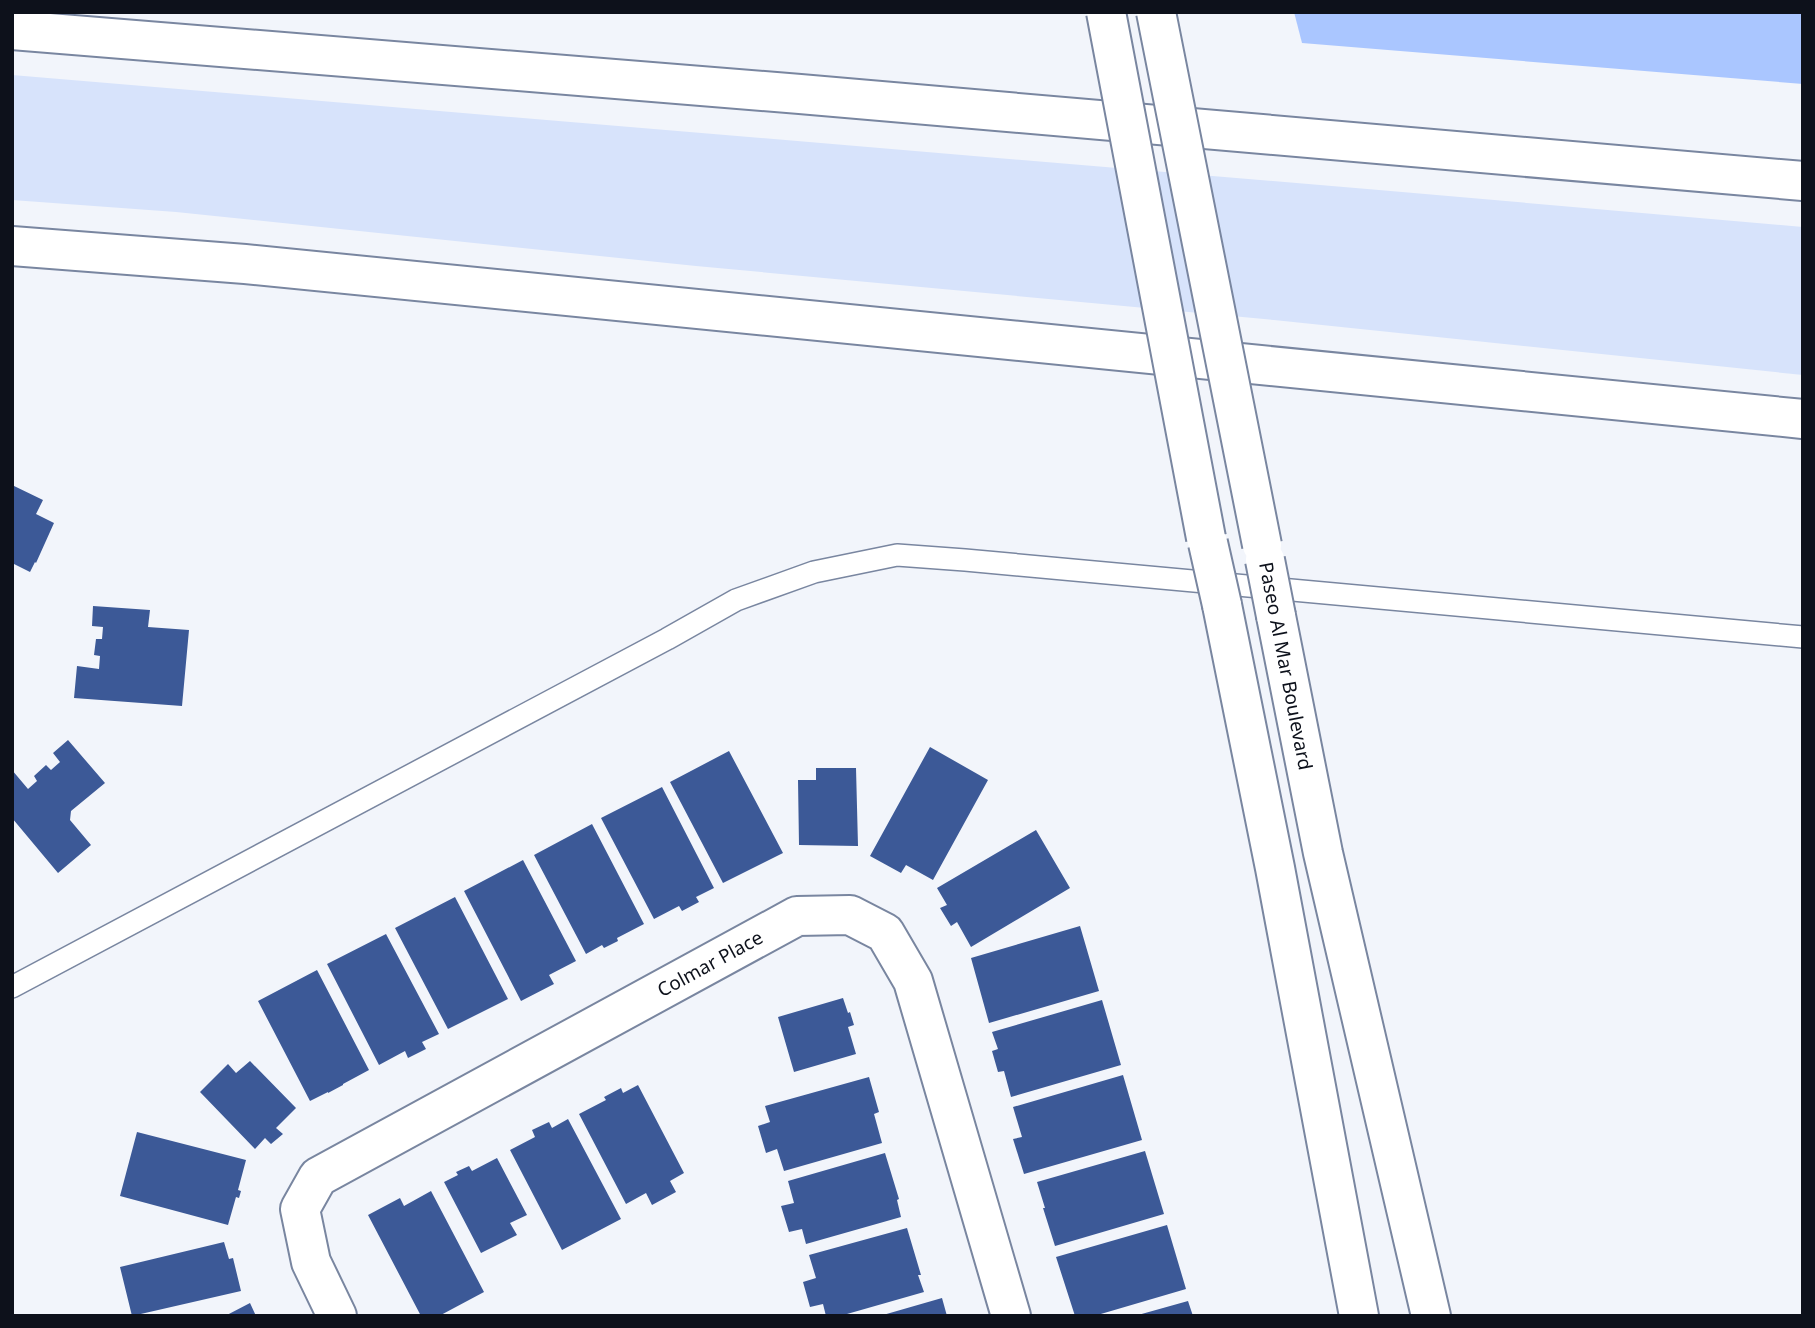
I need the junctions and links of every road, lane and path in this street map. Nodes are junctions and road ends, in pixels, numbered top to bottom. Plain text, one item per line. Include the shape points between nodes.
1 (1106, 12) edge
2 (1156, 12) edge
3 (12, 30) edge
4 (1803, 181) edge
5 (12, 246) edge
6 (1803, 419) edge
7 (1803, 637) edge
8 (12, 987) edge
9 (337, 1316) edge
10 (1011, 1316) edge
11 (1359, 1316) edge
12 (1431, 1316) edge

1 - 11 main road, bridge
2 - 12 main road, Paseo Al Mar Boulevard, bridge via 1322,853
3 - 4 main road
5 - 6 main road via 272,267
7 - 8 lane via 897,555 814,572 736,600
9 - 10 main road, Colmar Place via 311,1262 300,1209 318,1177 797,916 850,915 884,933 914,981

